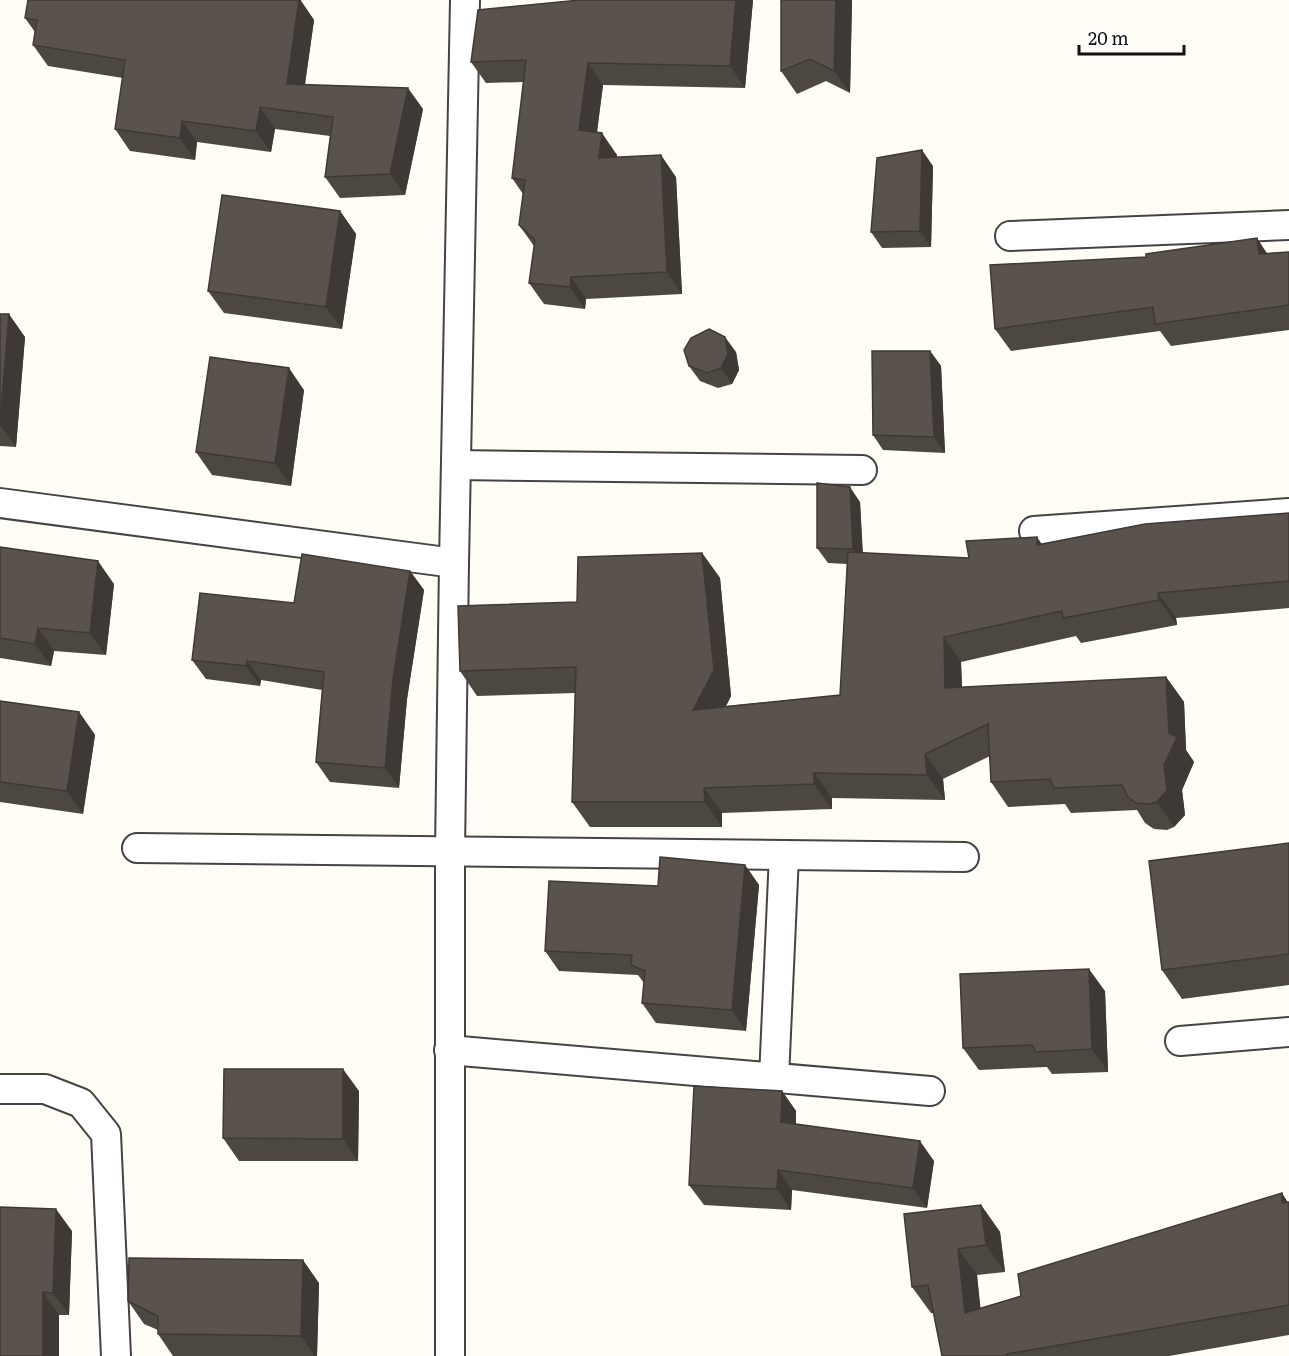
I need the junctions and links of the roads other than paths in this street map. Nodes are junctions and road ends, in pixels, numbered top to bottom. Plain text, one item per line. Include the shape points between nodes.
1 (465, 0) edge
2 (1289, 225) edge
3 (1010, 236) dead end
4 (456, 465) junction
5 (862, 470) dead end
6 (0, 503) edge
7 (1289, 513) edge
8 (1034, 531) dead end
9 (454, 563) junction
10 (137, 848) dead end
11 (450, 851) junction
12 (784, 855) junction
13 (964, 857) dead end
14 (1289, 1032) edge
15 (1180, 1041) dead end
16 (449, 1050) junction
17 (774, 1078) junction
18 (0, 1089) edge
19 (930, 1091) dead end
20 (116, 1356) edge
21 (450, 1356) edge

1 - 4 street
2 - 3 street
4 - 5 street
4 - 9 street
6 - 9 street
7 - 8 street
9 - 11 street
10 - 11 street
11 - 12 street
11 - 16 street
12 - 13 street
12 - 17 street
14 - 15 street
16 - 17 street
16 - 21 street
17 - 19 street
18 - 20 street via 45,1089 81,1103 106,1134

